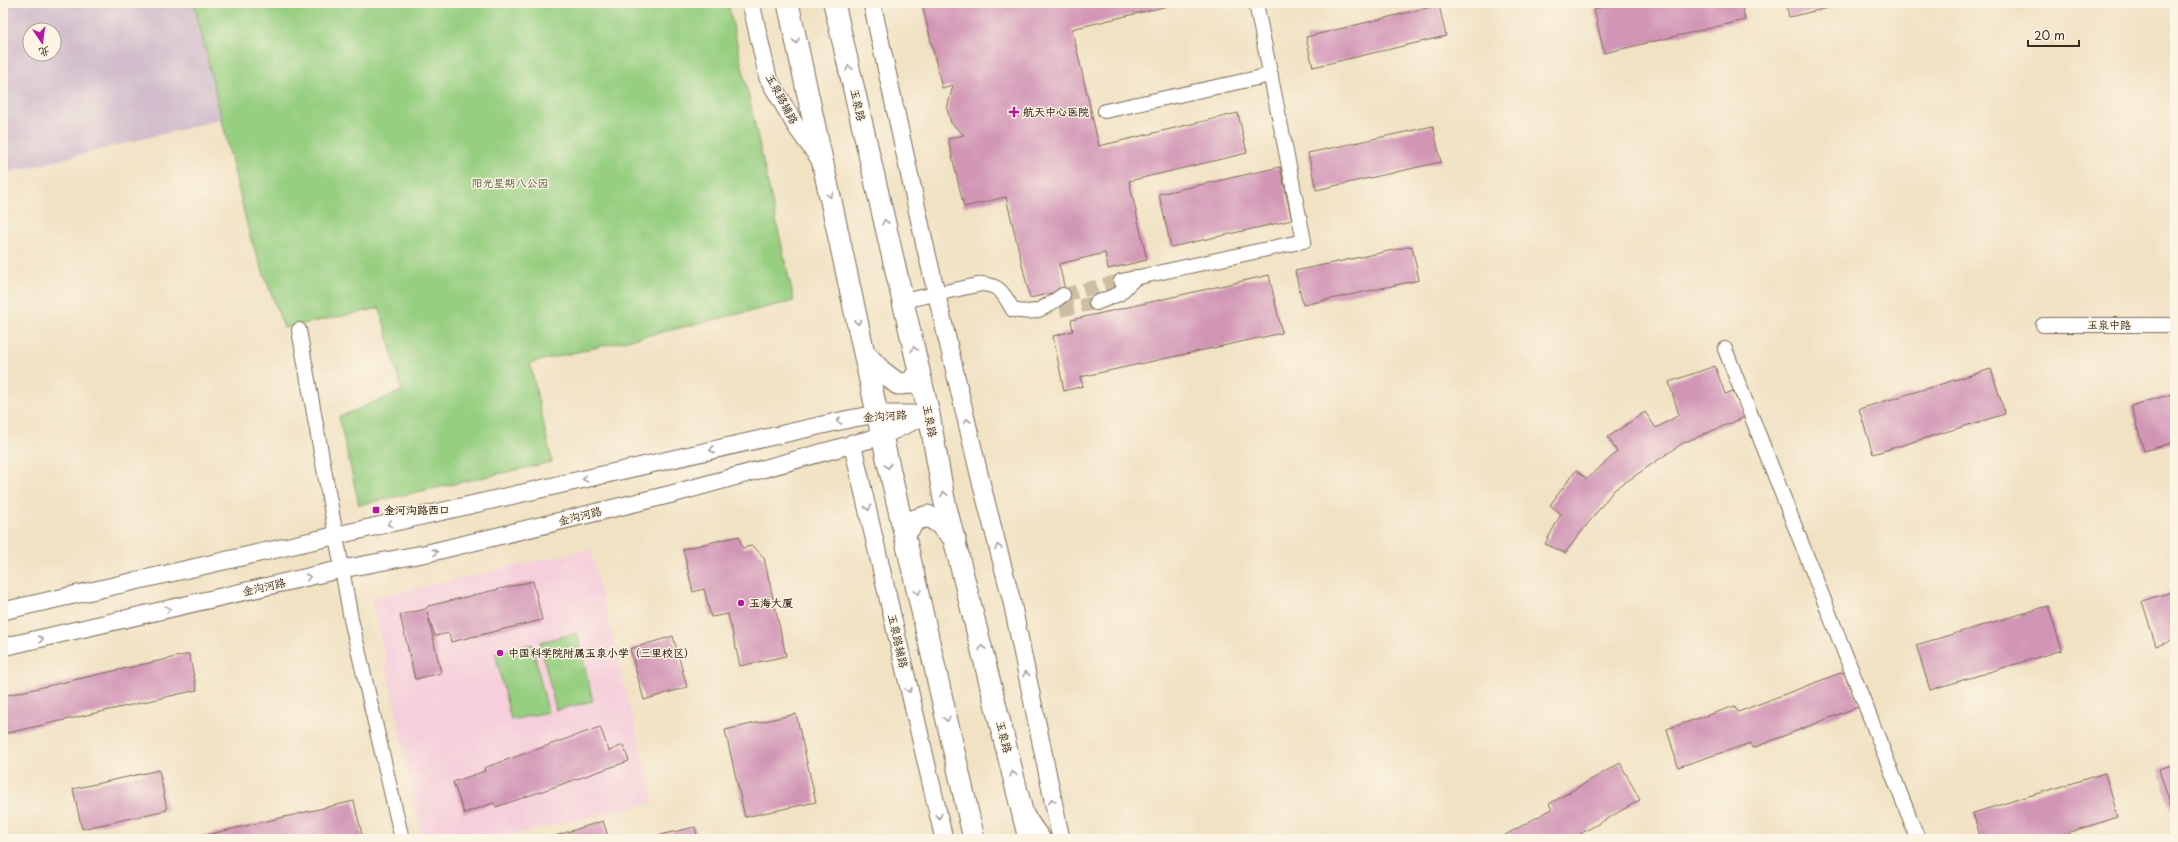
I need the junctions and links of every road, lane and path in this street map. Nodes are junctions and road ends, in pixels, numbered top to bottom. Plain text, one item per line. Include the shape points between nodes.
1 (751, 3) edge
2 (788, 3) edge
3 (834, 3) edge
4 (872, 3) edge
5 (1256, 3) edge
6 (1271, 75) junction
7 (1105, 111) dead end
8 (823, 164) junction
9 (1136, 277) junction
10 (1120, 281) tunnel mouth
11 (937, 293) junction
12 (1063, 295) tunnel mouth
13 (903, 301) junction
14 (1096, 303) tunnel mouth
15 (1042, 309) junction
16 (1060, 310) tunnel mouth
17 (2043, 325) dead end
18 (2175, 325) edge
19 (299, 330) dead end
20 (1724, 349) dead end
21 (864, 353) junction
22 (919, 370) junction
23 (877, 414) junction
24 (928, 414) junction
25 (882, 436) junction
26 (852, 443) junction
27 (336, 534) junction
28 (905, 534) junction
29 (955, 539) junction
30 (342, 569) junction
31 (3, 611) edge
32 (3, 647) edge
33 (1022, 810) junction
34 (402, 839) edge
35 (944, 839) edge
36 (974, 839) edge
37 (1029, 839) edge
38 (1042, 839) edge
39 (1061, 839) edge
40 (1918, 839) edge

1 - 8 street, 玉泉路辅路 via 768,78 797,128
2 -> 8 main road
13 -> 3 main road, 玉泉路
4 - 11 street
5 - 6 street
6 - 7 street
6 - 9 street via 1304,241
8 -> 21 main road
9 - 10 street
9 - 14 street via 1119,294
11 - 13 street
11 - 15 street via 982,284 995,285 1013,310 1031,313
39 -> 11 street via 1012,602
12 - 15 street
22 -> 13 main road, 玉泉路
15 - 16 street
17 - 18 street, 玉泉中路
19 - 27 street
20 - 40 street
21 - 22 main road via 898,384 912,383
21 - 23 main road
22 - 24 main road, 玉泉路
23 - 24 street, 金沟河路
23 - 25 main road
23 -> 27 street, 金沟河路 via 386,525
24 - 25 street, 金沟河路
29 -> 24 main road, 玉泉路 via 944,499
25 - 26 street, 金沟河路
25 -> 28 main road
30 -> 26 street, 金沟河路 via 428,553 665,496
26 -> 35 street, 玉泉路辅路
27 - 30 street
27 - 31 street, 金沟河路
28 - 29 main road via 915,520 928,516
28 -> 36 main road
33 -> 29 main road, 玉泉路
32 -> 30 street, 金沟河路
30 - 34 street via 351,619
33 - 37 main road, 玉泉路
33 - 38 street

